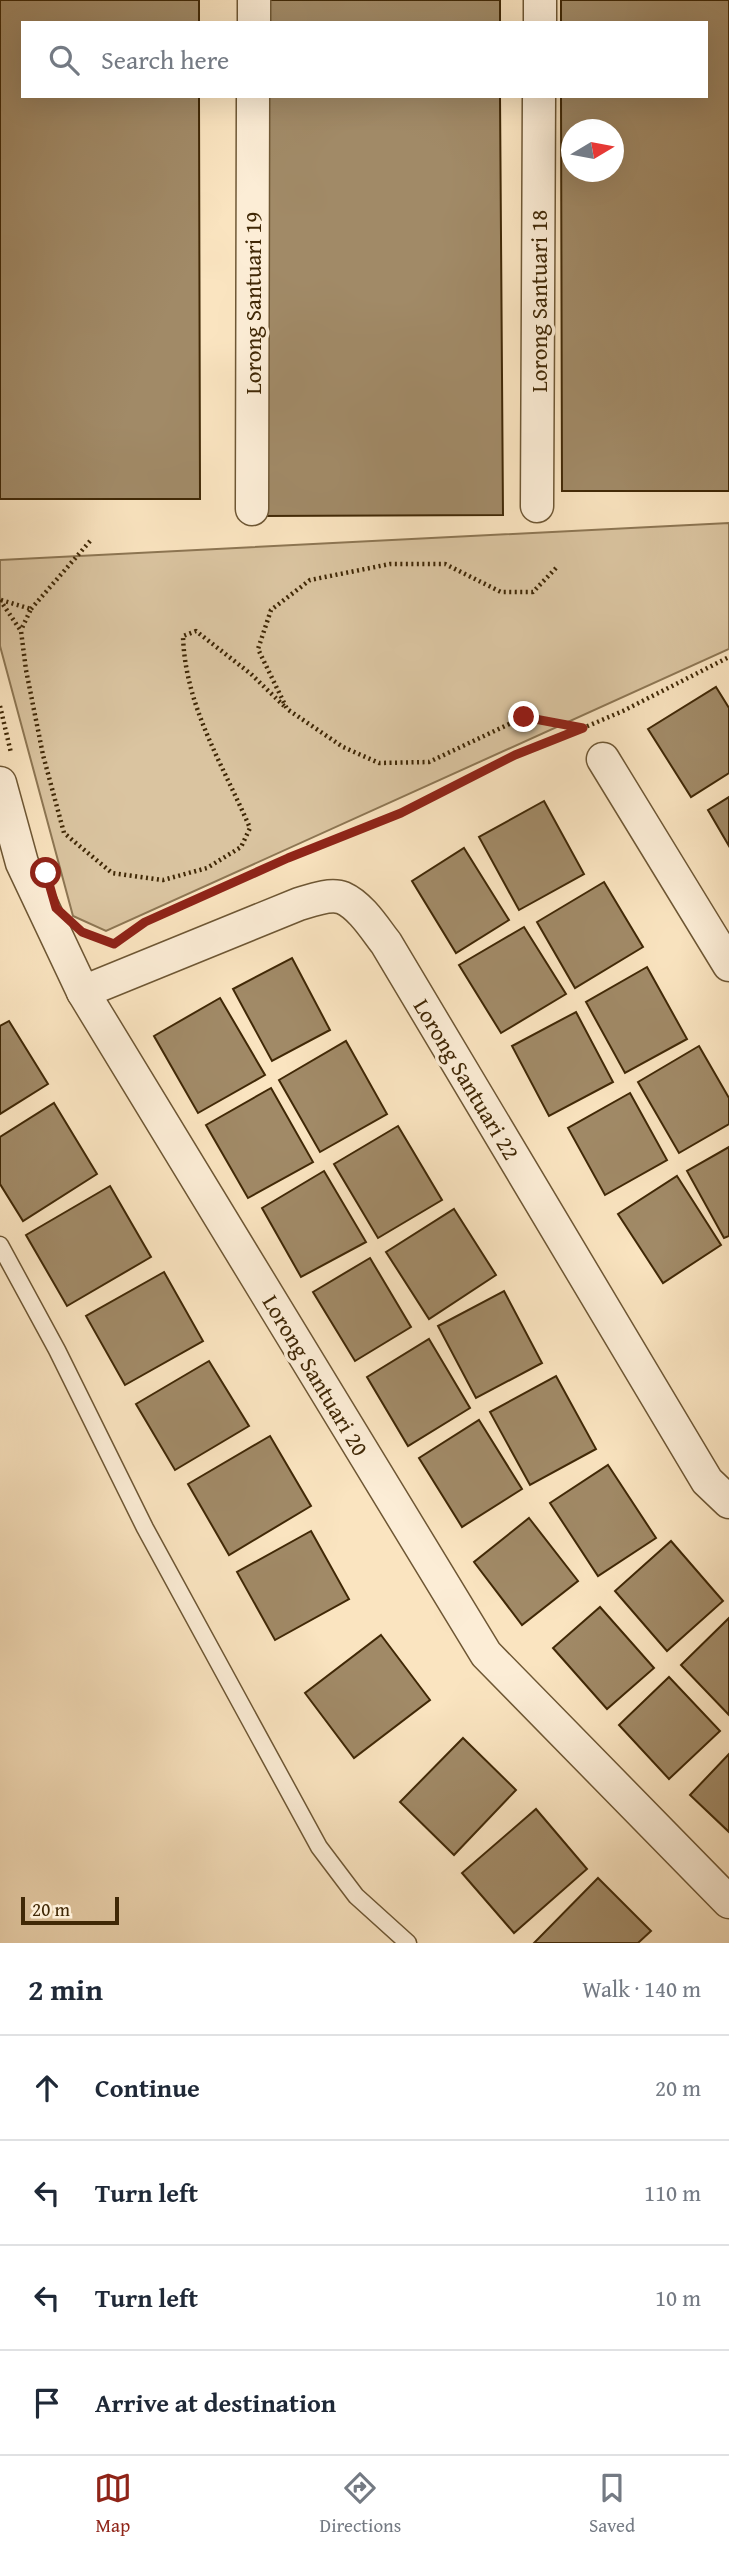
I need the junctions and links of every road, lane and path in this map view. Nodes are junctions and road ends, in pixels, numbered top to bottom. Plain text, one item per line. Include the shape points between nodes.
1 (254, 0) edge
2 (540, 0) edge
3 (254, 21) edge
4 (540, 21) edge
5 (253, 98) edge
6 (539, 98) edge
7 (537, 506) dead end
8 (251, 509) dead end
9 (90, 540) dead end
10 (556, 568) dead end
11 (1, 600) edge
12 (31, 609) junction
13 (21, 631) junction
14 (729, 657) edge
15 (0, 706) edge
16 (287, 709) junction
17 (583, 728) junction
18 (603, 759) joint
19 (6, 769) edge
20 (82, 932) dead end
21 (729, 965) edge
22 (83, 992) junction
23 (0, 1245) edge
24 (729, 1502) edge
25 (729, 1902) edge
26 (408, 1943) edge

1 - 3 street
2 - 4 street
5 - 8 street, Lorong Santuari 19
6 - 7 street, Lorong Santuari 18
9 - 12 path
10 - 16 path via 533,592 501,592 445,564 390,564 310,580 271,610 258,649
11 - 12 path
11 - 13 path
12 - 13 path
13 - 16 path via 43,755 64,833 113,873 163,880 207,868 241,847 250,828 203,727 184,666 183,636 195,631
14 - 17 path
15 - 19 path
16 - 17 path via 343,747 379,763 429,762 524,717
17 - 18 path
17 - 20 path via 515,755 401,813 145,922 114,944
18 - 21 street
19 - 22 street, Lorong Santuari 20 via 22,863
22 - 24 street, Lorong Santuari 22 via 299,904 343,898 386,943 708,1481
22 - 25 street, Lorong Santuari 20 via 486,1654
23 - 26 lane via 145,1528 319,1847 356,1896

